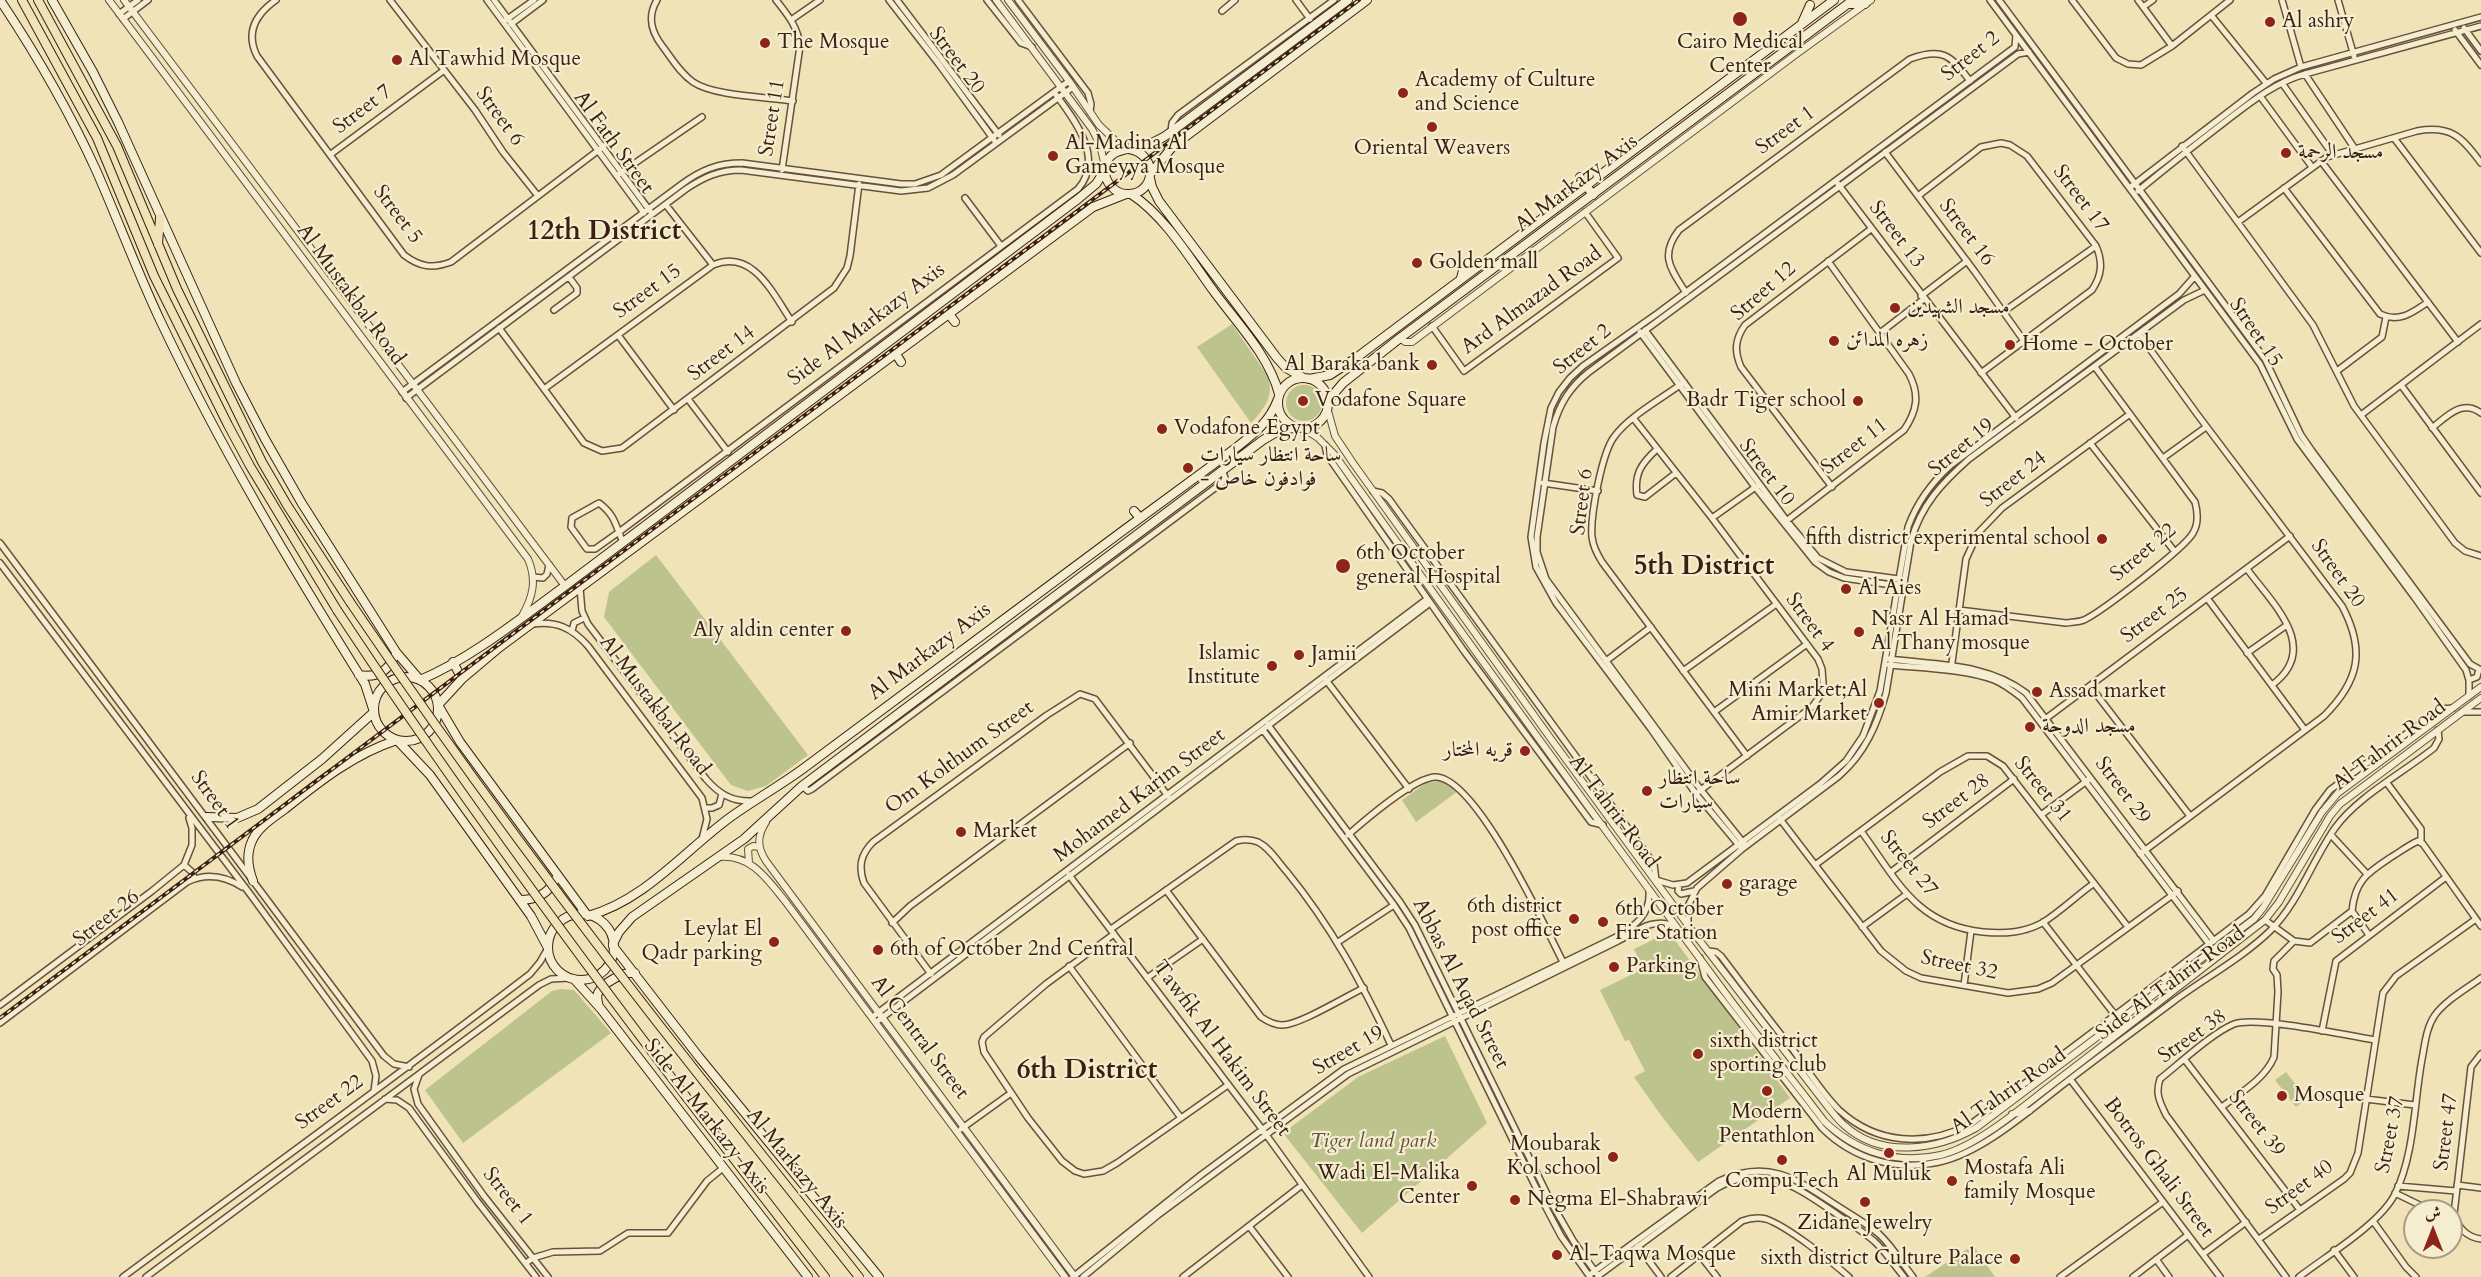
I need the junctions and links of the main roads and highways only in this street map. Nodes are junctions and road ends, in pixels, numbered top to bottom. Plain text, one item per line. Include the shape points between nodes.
1 (0, 0) edge
2 (22, 0) edge
3 (38, 0) edge
4 (52, 0) edge
5 (1348, 0) edge
6 (1367, 0) edge
7 (1834, 0) edge
8 (1850, 2) edge
9 (1868, 2) edge
10 (1810, 5) dead end
11 (1801, 24) junction
12 (1699, 88) dead end
13 (1704, 96) junction
14 (1694, 104) junction
15 (1708, 109) junction
16 (1666, 125) junction
17 (1680, 129) junction
18 (1127, 149) junction
19 (1105, 168) junction
20 (1150, 176) junction
21 (1580, 177) dead end
22 (1586, 186) junction
23 (1128, 194) junction
24 (1593, 195) junction
25 (160, 218) junction
26 (1539, 237) junction
27 (1539, 246) road end
28 (158, 247) junction
29 (1199, 254) junction
30 (1190, 260) junction
31 (1465, 263) dead end
32 (1461, 278) junction
33 (949, 314) junction
34 (955, 322) dead end
35 (1380, 339) junction
36 (1388, 348) junction
37 (896, 354) junction
38 (901, 362) dead end
39 (1307, 379) junction
40 (855, 384) junction
41 (861, 393) dead end
42 (1279, 396) junction
43 (1327, 404) junction
44 (1298, 427) junction
45 (771, 447) junction
46 (779, 455) dead end
47 (1134, 511) dead end
48 (1140, 518) junction
49 (1014, 613) junction
50 (1021, 623) junction
51 (994, 627) junction
52 (1002, 637) junction
53 (396, 652) junction
54 (453, 663) junction
55 (359, 675) junction
56 (462, 679) junction
57 (420, 680) junction
58 (438, 705) junction
59 (374, 712) junction
60 (397, 740) junction
61 (300, 778) junction
62 (306, 792) junction
63 (207, 817) road end
64 (556, 875) junction
65 (253, 880) road end
66 (632, 896) junction
67 (520, 900) junction
68 (643, 909) junction
69 (588, 916) junction
70 (613, 945) junction
71 (548, 948) junction
72 (635, 973) junction
73 (572, 978) junction
74 (599, 1007) junction
75 (808, 1277) edge
76 (825, 1277) edge
77 (858, 1277) edge
78 (879, 1277) edge

1 - 55 main road via 78,133 160,320 210,420 263,517
2 - 76 highway, Al Markazy Axis, bridge via 97,138 154,276 228,425 337,610 602,986
3 - 28 highway, Al Markazy Axis via 108,127
4 - 25 main road via 93,72
5 - 18 main road via 1171,132 1159,140
6 - 20 main road via 1173,146
7 - 11 main road, Al Markazy Axis
8 - 9 main road
8 - 15 main road, Al Markazy Axis
10 - 11 main road
11 - 13 main road, Al Markazy Axis
12 - 13 main road
13 - 14 main road, Al Markazy Axis
14 - 15 main road via 1697,112
14 - 16 main road, Al Markazy Axis
15 - 17 main road, Al Markazy Axis
16 - 17 main road via 1677,121
16 - 22 main road, Al Markazy Axis
17 - 24 main road, Al Markazy Axis
18 - 19 main road via 1112,155
18 - 20 main road via 1143,155 1149,163
19 - 23 main road via 1106,180 1112,188
19 - 54 main road via 1096,184 735,450 565,586
20 - 23 main road via 1140,190
20 - 29 main road via 1157,197
21 - 22 main road
22 - 24 main road
22 - 32 main road, Al Markazy Axis
23 - 30 main road via 1154,213
23 - 33 main road via 1093,207
24 - 26 main road, Al Markazy Axis
25 - 28 highway
25 - 53 main road via 266,439
26 - 27 main road
26 - 36 main road, Al Markazy Axis
28 - 77 highway, Al Markazy Axis, bridge via 262,462 407,687 629,988
29 - 30 main road
29 - 39 main road via 1277,358
30 - 42 main road via 1267,363
31 - 32 main road
32 - 35 main road, Al Markazy Axis
33 - 34 main road
33 - 37 main road
35 - 36 main road
35 - 39 main road, Al Markazy Axis via 1335,372
36 - 43 main road, Al Markazy Axis via 1340,386
37 - 38 main road
37 - 40 main road
39 - 42 main road via 1292,381
39 - 43 main road via 1322,388
40 - 41 main road
40 - 45 main road
42 - 44 main road via 1282,416
42 - 48 main road, Al Markazy Axis via 1272,413 1257,431
43 - 44 main road via 1316,424
44 - 50 main road, Al Markazy Axis via 1269,436
45 - 46 main road
45 - 56 main road
47 - 48 main road
48 - 49 main road, Al Markazy Axis
49 - 50 main road
49 - 51 main road, Al Markazy Axis
50 - 52 main road, Al Markazy Axis
51 - 52 main road
51 - 66 main road, Al Markazy Axis via 725,822
52 - 68 main road, Al Markazy Axis via 802,786 744,839
53 - 55 main road via 382,673
53 - 57 main road
54 - 56 main road
54 - 57 main road
55 - 59 main road
56 - 58 main road
57 - 58 main road via 432,690
57 - 59 main road via 405,677 386,684 377,694
58 - 60 main road via 436,721 426,734 412,740
58 - 64 main road via 460,742
59 - 60 main road via 381,730
59 - 61 main road
60 - 62 main road via 358,756
60 - 67 main road via 430,775
61 - 62 main road via 299,788
61 - 63 main road via 249,814 230,819
62 - 65 main road via 254,837 248,857
64 - 67 main road via 543,895
64 - 69 main road
66 - 68 main road
66 - 69 main road, Al Markazy Axis
67 - 71 main road
68 - 70 main road, Al Markazy Axis via 623,927
69 - 70 main road via 603,924
69 - 71 main road via 571,916 562,921 552,933
70 - 72 main road, Side Al Markazy Axis
70 - 73 main road via 612,957 602,972 586,979
71 - 73 main road via 553,964
72 - 74 main road via 622,974 600,990
72 - 78 main road, Side Al Markazy Axis
73 - 74 main road, Side Al Markazy Axis
74 - 75 main road, Side Al Markazy Axis

